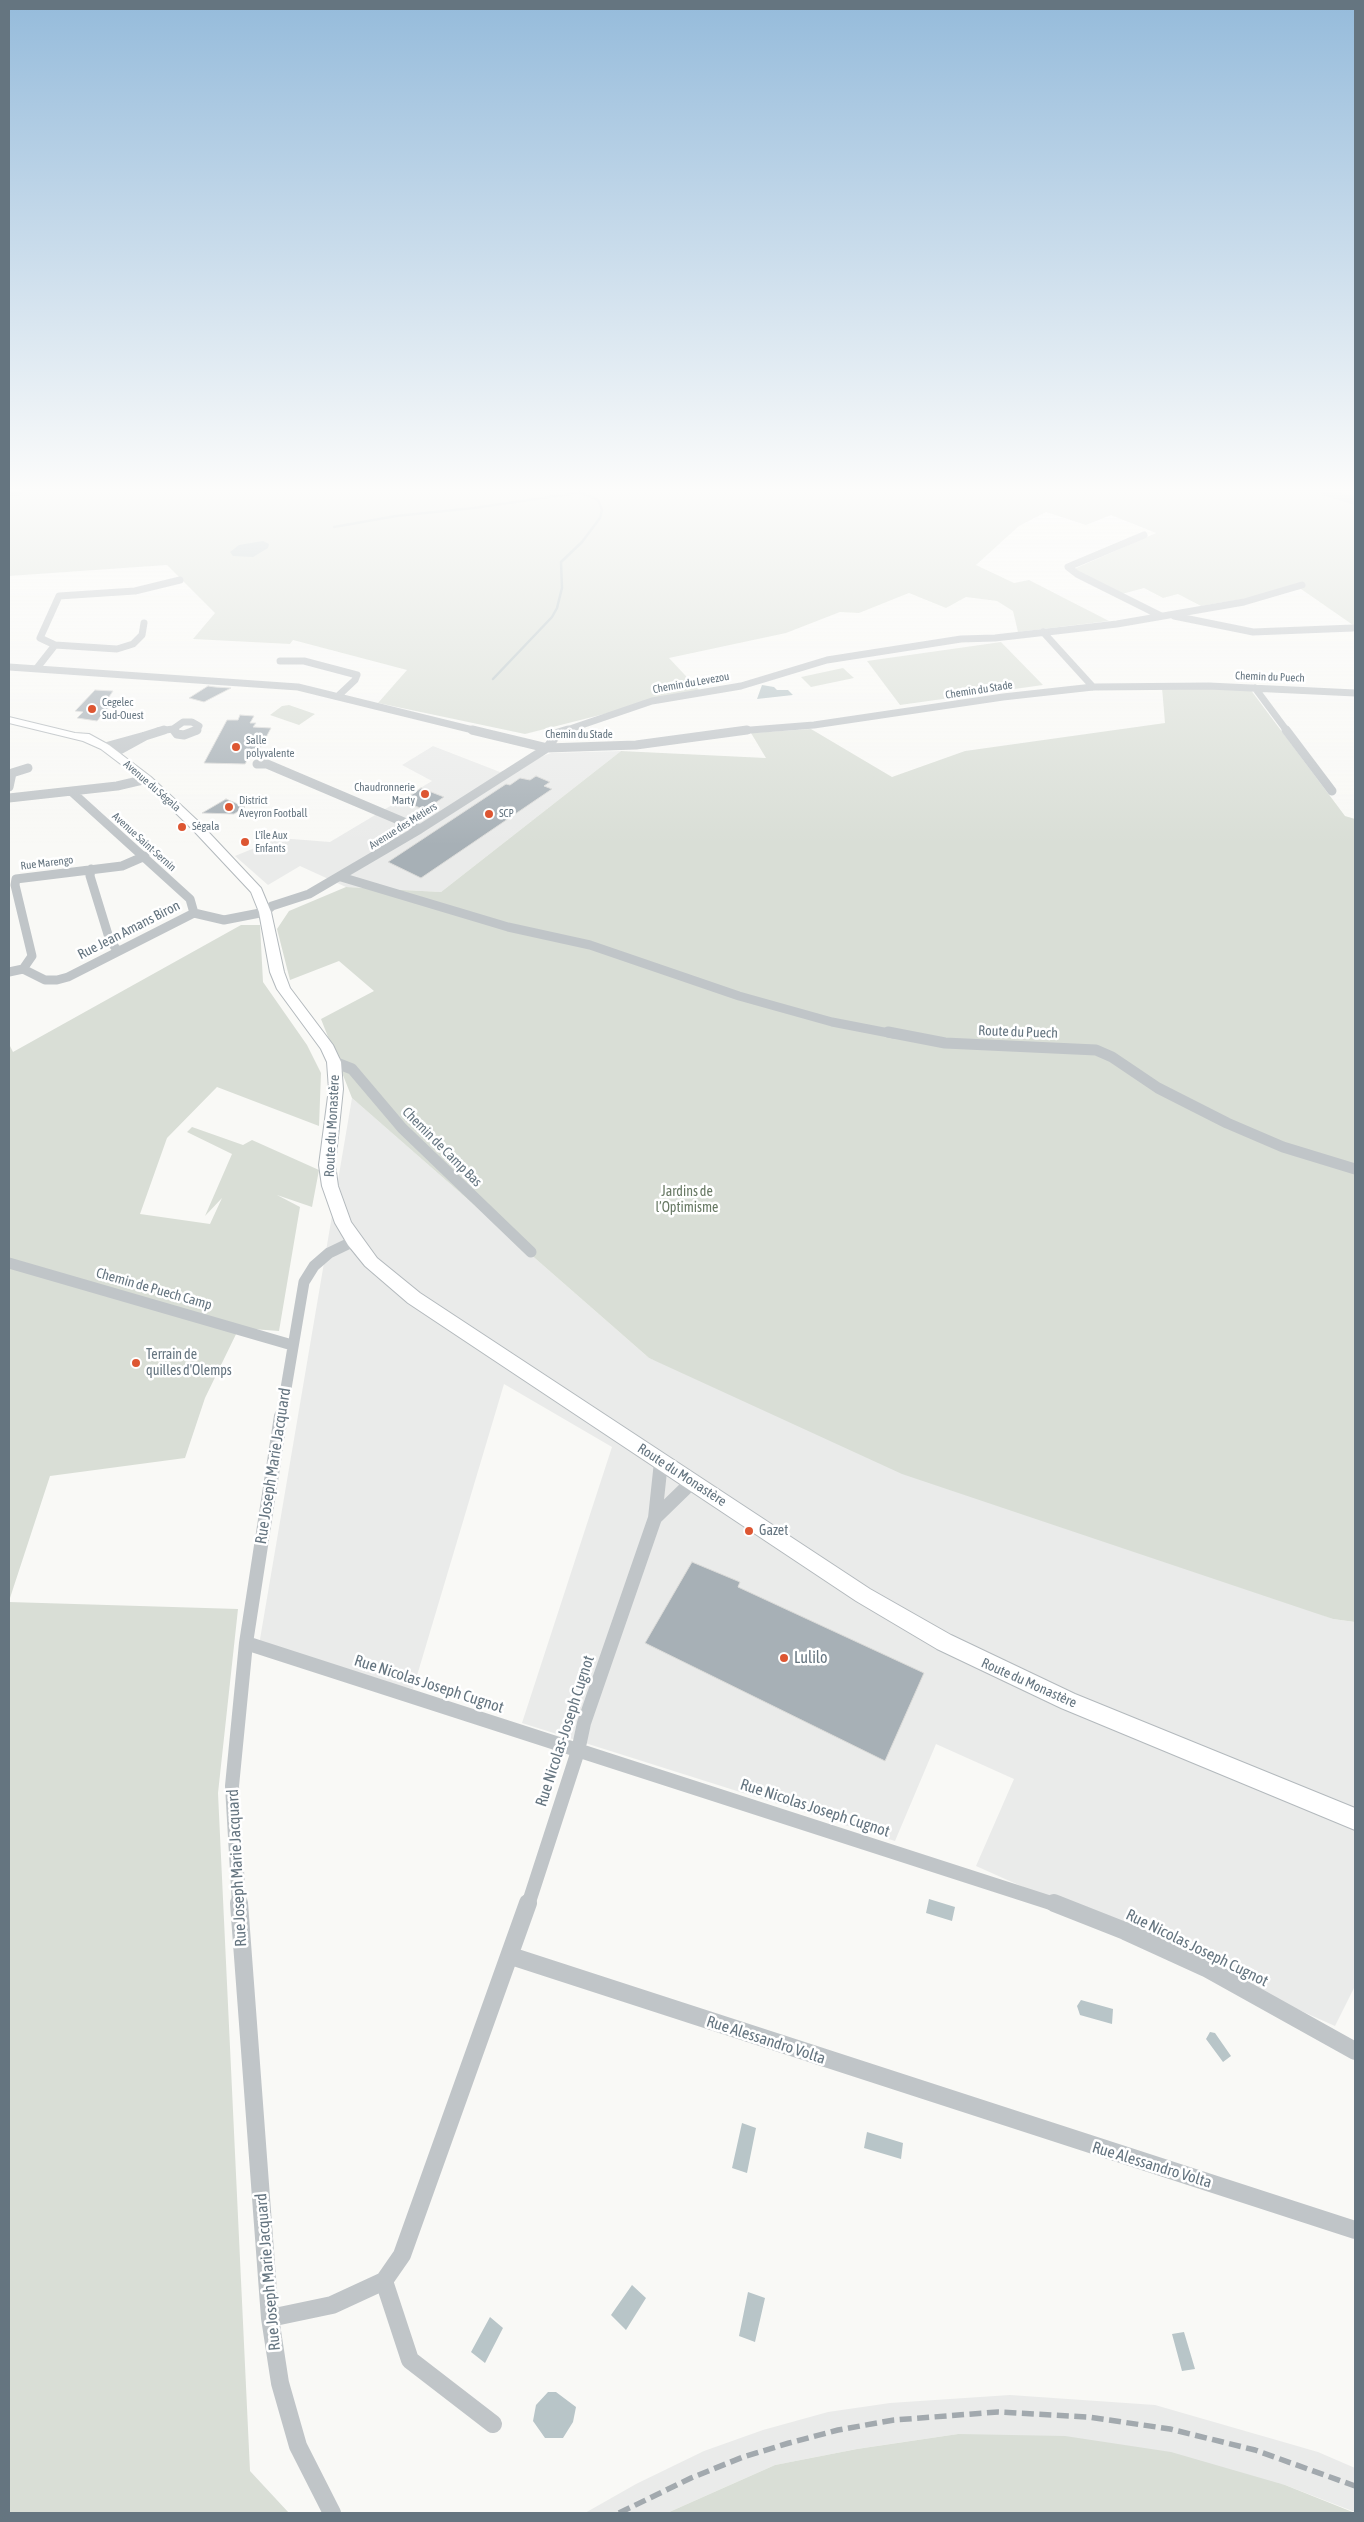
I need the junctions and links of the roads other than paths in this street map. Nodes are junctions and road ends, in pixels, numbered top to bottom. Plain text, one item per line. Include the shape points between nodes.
1 (53, 610) edge
2 (1148, 610) edge
3 (1200, 610) edge
4 (1170, 615) junction
5 (1161, 616) junction
6 (144, 623) dead end
7 (1353, 628) dead end
8 (1043, 632) junction
9 (55, 646) junction
10 (280, 661) dead end
11 (9, 667) edge
12 (37, 668) junction
13 (1093, 687) junction
14 (1255, 688) junction
15 (1355, 693) edge
16 (338, 696) junction
17 (9, 720) edge
18 (173, 729) dead end
19 (547, 748) junction
20 (110, 750) junction
21 (257, 764) dead end
22 (28, 768) dead end
23 (147, 779) junction
24 (9, 787) edge
25 (1332, 791) dead end
26 (72, 792) junction
27 (9, 798) edge
28 (420, 830) junction
29 (145, 856) junction
30 (91, 869) junction
31 (341, 877) junction
32 (265, 912) junction
33 (194, 913) junction
34 (118, 951) junction
35 (23, 969) junction
36 (9, 972) edge
37 (334, 1062) junction
38 (1355, 1169) edge
39 (354, 1241) junction
40 (532, 1252) dead end
41 (9, 1263) edge
42 (292, 1345) junction
43 (661, 1462) junction
44 (692, 1482) junction
45 (655, 1518) junction
46 (246, 1642) junction
47 (578, 1751) junction
48 (1355, 1819) edge
49 (511, 1956) junction
50 (1355, 2051) edge
51 (1355, 2230) edge
52 (384, 2281) junction
53 (270, 2318) junction
54 (493, 2424) dead end
55 (332, 2513) edge

1 - 9 street via 40,638
2 - 5 street
3 - 4 street, Chemin du Levezou
4 - 5 street, Chemin du Levezou
4 - 7 street via 1224,628 1259,632
5 - 8 street, Chemin du Levezou
6 - 9 street via 142,635 133,644 117,649
8 - 13 street
8 - 19 street, Chemin du Levezou via 923,643 826,660 741,686 652,702 558,733
9 - 12 street
10 - 16 street via 304,661 357,675
11 - 12 street, Chemin du Stade
12 - 16 street, Chemin du Stade via 298,687
13 - 14 street, Chemin du Puech
13 - 19 street, Chemin du Stade via 814,725 752,729 636,745
14 - 15 street, Chemin du Puech
14 - 25 street
16 - 19 street, Chemin du Stade
17 - 20 street, Avenue du Ségala via 81,738
18 - 20 street via 160,730
19 - 28 street, Avenue des Métiers
20 - 23 street, Avenue du Ségala
21 - 28 street via 267,764
22 - 24 street via 12,773
23 - 26 street
23 - 32 street, Avenue du Ségala via 257,891
26 - 27 street
26 - 29 street, Avenue Saint-Sernin
28 - 31 street, Avenue des Métiers
29 - 30 street, Rue Marengo via 122,866
29 - 33 street, Avenue Saint-Sernin via 190,899
30 - 34 street via 90,876 110,941
30 - 35 street, Rue Marengo via 16,879 32,956
31 - 32 street, Avenue des Métiers via 309,894 272,906
31 - 38 street, Route du Puech via 508,927 590,945 739,996 832,1022 945,1043 1096,1050 1158,1088 1227,1124 1283,1147
32 - 33 street, Rue Jean Amans Biron via 224,920
32 - 37 street, Route du Monastère via 277,972 284,989 328,1048
33 - 34 street, Rue Jean Amans Biron
34 - 35 street, Rue Jean Amans Biron via 57,980 45,980
35 - 36 street
37 - 39 street, Route du Monastère via 336,1089 327,1165 335,1205
37 - 40 street, Chemin de Camp Bas via 352,1069 402,1128
39 - 42 street, Rue Joseph Marie Jacquard via 314,1266 304,1282
39 - 43 street, Route du Monastère via 371,1262 414,1298
41 - 42 street, Chemin de Puech Camp
42 - 46 street, Rue Joseph Marie Jacquard
43 - 44 street, Route du Monastère
43 - 45 street, Rue Nicolas-Joseph Cugnot
44 - 45 street, Rue Nicolas-Joseph Cugnot
44 - 48 street, Route du Monastère via 864,1595 982,1661 1068,1701
45 - 47 street, Rue Nicolas-Joseph Cugnot
46 - 47 street, Rue Nicolas Joseph Cugnot
46 - 53 street, Rue Joseph Marie Jacquard via 232,1786 240,1938
47 - 49 street, Rue Nicolas-Joseph Cugnot
47 - 50 street, Rue Nicolas Joseph Cugnot via 994,1882 1116,1928 1206,1968
49 - 51 street, Rue Alessandro Volta
49 - 52 street via 402,2256
52 - 53 street via 332,2305
52 - 54 street via 410,2360
53 - 55 street, Rue Joseph Marie Jacquard via 280,2383 298,2446

